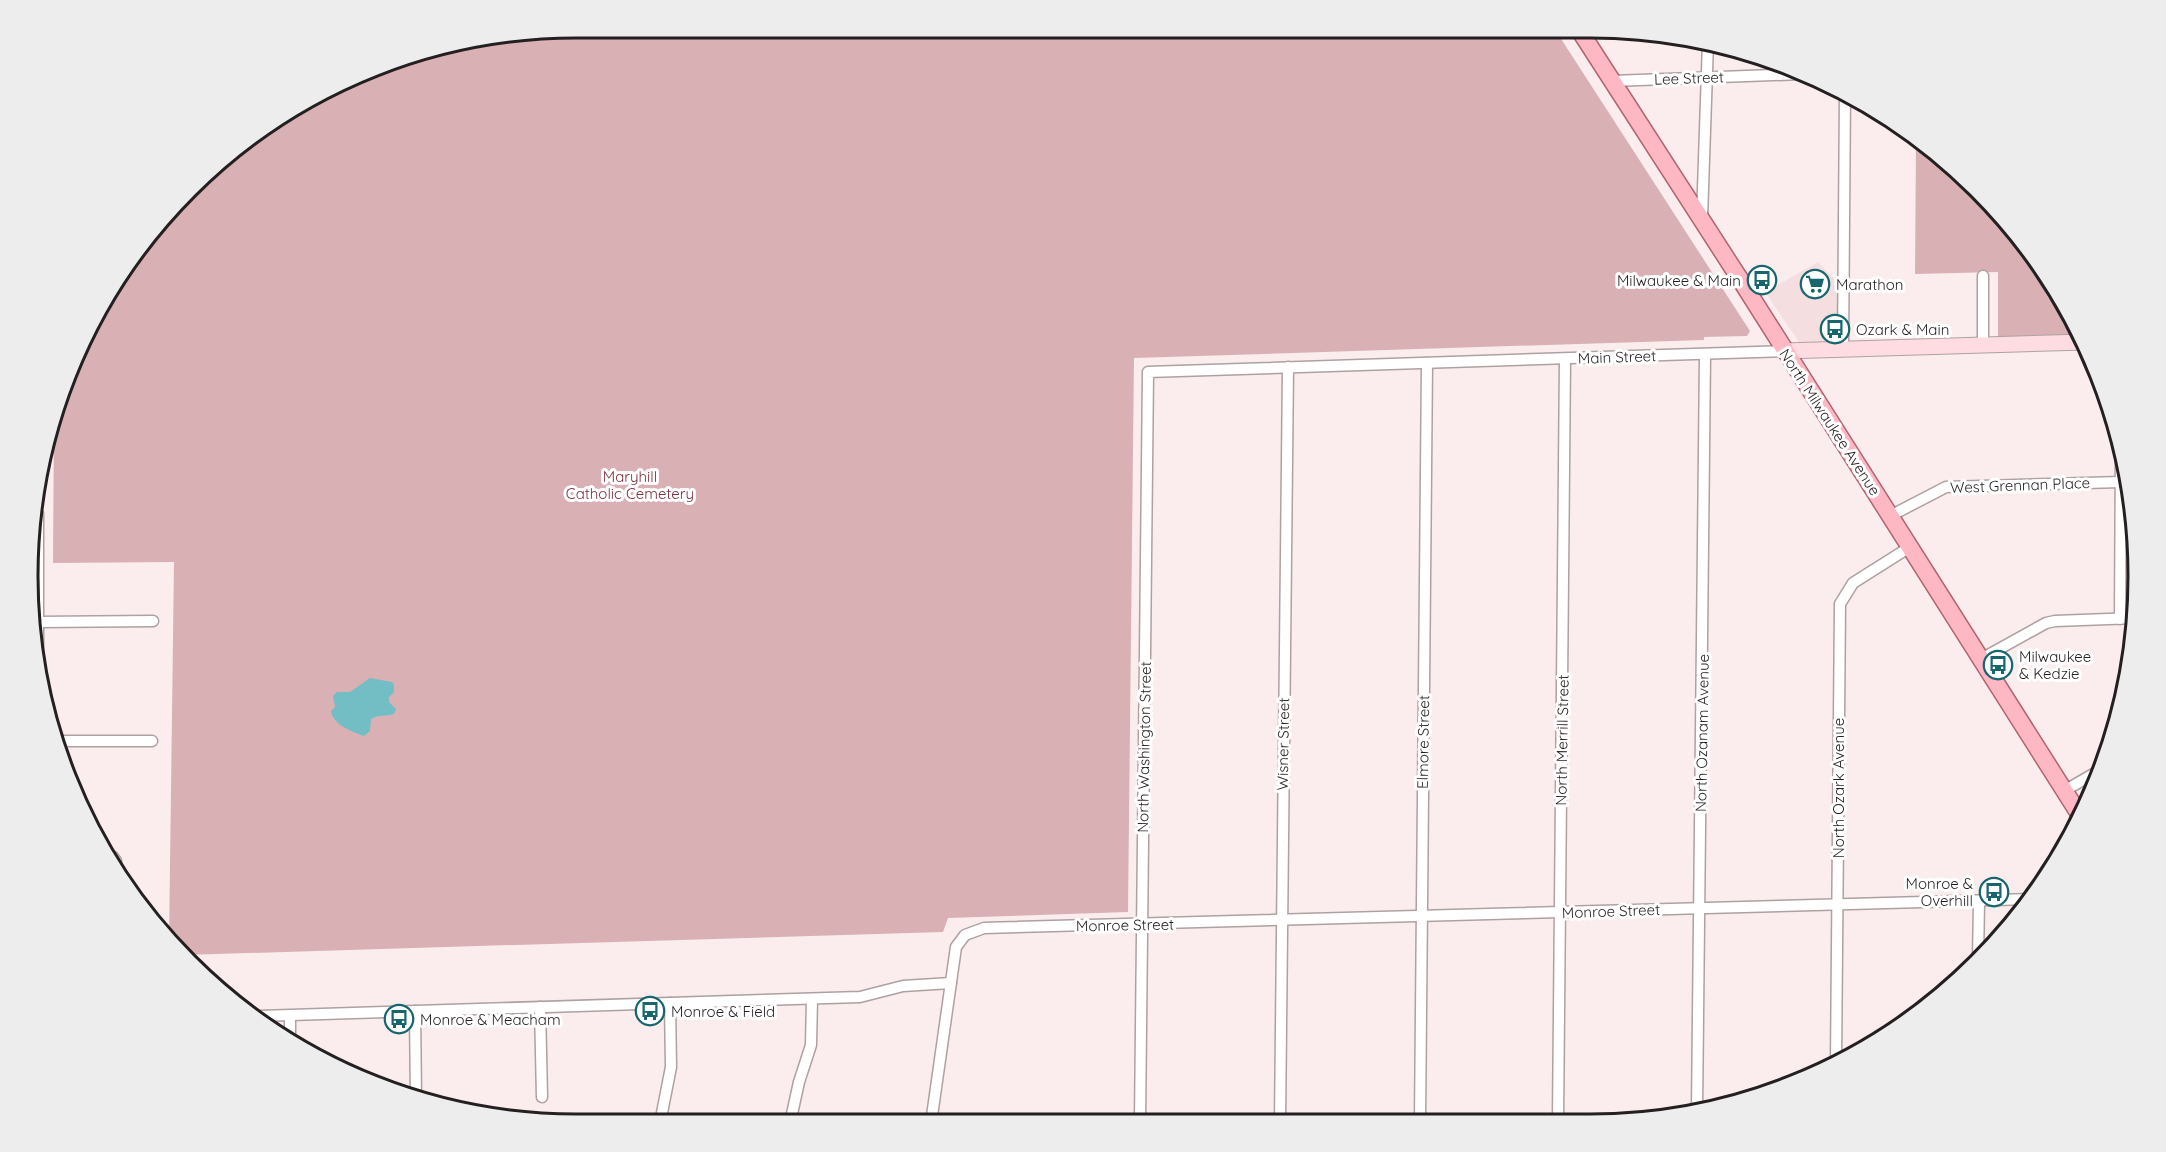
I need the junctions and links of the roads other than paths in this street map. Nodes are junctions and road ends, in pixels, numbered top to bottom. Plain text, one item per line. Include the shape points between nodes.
1 (1584, 38) edge
2 (1708, 51) edge
3 (1786, 74) edge
4 (1707, 77) junction
5 (1612, 81) junction
6 (1845, 102) edge
7 (1702, 220) junction
8 (1983, 276) dead end
9 (2075, 342) edge
10 (1983, 345) junction
11 (1843, 349) junction
12 (1784, 351) junction
13 (1705, 355) junction
14 (1565, 359) junction
15 (1427, 363) junction
16 (1287, 367) junction
17 (1148, 372) joint
18 (2120, 482) edge
19 (2121, 488) edge
20 (1890, 516) junction
21 (1910, 547) junction
22 (2120, 619) junction
23 (2126, 619) edge
24 (153, 621) dead end
25 (40, 622) edge
26 (1981, 659) junction
27 (64, 741) edge
28 (152, 741) dead end
29 (2090, 775) edge
30 (2064, 790) junction
31 (2076, 808) edge
32 (2020, 899) edge
33 (1979, 901) junction
34 (1838, 905) junction
35 (1700, 908) junction
36 (1560, 913) junction
37 (1421, 917) junction
38 (1281, 921) junction
39 (1142, 924) junction
40 (1978, 949) edge
41 (951, 983) junction
42 (812, 999) junction
43 (670, 1003) junction
44 (540, 1007) junction
45 (415, 1011) junction
46 (266, 1016) edge
47 (290, 1016) junction
48 (291, 1032) edge
49 (1836, 1055) edge
50 (416, 1090) edge
51 (542, 1097) dead end
52 (1697, 1104) edge
53 (663, 1114) edge
54 (792, 1114) edge
55 (932, 1114) edge
56 (1140, 1114) edge
57 (1280, 1114) edge
58 (1420, 1114) edge
59 (1558, 1114) edge

1 - 5 main road, North Milwaukee Avenue
2 - 4 street
3 - 4 street, Lee Street
4 - 5 street, Lee Street
4 - 7 street
5 - 7 main road, North Milwaukee Avenue
6 - 11 street
7 - 12 main road, North Milwaukee Avenue
8 - 10 street
9 - 10 street, Main Street
10 - 11 street, Main Street
11 - 12 street, Main Street
12 - 13 street, Main Street
12 - 20 main road, North Milwaukee Avenue
13 - 14 street, Main Street
13 - 35 street, North Ozanam Avenue
14 - 15 street, Main Street
14 - 36 street, North Merrill Street
15 - 16 street, Main Street
15 - 37 street, Elmore Street
16 - 17 street, Main Street
16 - 38 street, Wisner Street
17 - 39 street, North Washington Street
18 - 20 street, West Grennan Place via 1946,487
19 - 22 street
20 - 21 main road, North Milwaukee Avenue
21 - 26 main road, North Milwaukee Avenue
21 - 34 street, North Ozark Avenue via 1853,583 1840,604
22 - 23 street
22 - 26 street via 2046,623
24 - 25 street
26 - 30 main road, North Milwaukee Avenue
27 - 28 street
29 - 30 street
30 - 31 main road, North Milwaukee Avenue
32 - 33 street, Monroe Street
33 - 34 street, Monroe Street
33 - 40 street
34 - 35 street, Monroe Street
34 - 49 street, North Ozark Avenue
35 - 36 street, Monroe Street
35 - 52 street, North Ozanam Avenue
36 - 37 street, Monroe Street
36 - 59 street, North Merrill Street
37 - 38 street, Monroe Street
37 - 58 street, Elmore Street
38 - 39 street, Monroe Street
38 - 57 street, Wisner Street
39 - 41 street, Monroe Street via 973,931 956,947
39 - 56 street, North Washington Street
41 - 42 street via 903,986 860,997
41 - 55 street, Monroe Street
42 - 43 street
42 - 54 street via 811,1045
43 - 44 street
43 - 53 street via 671,1067
44 - 45 street
44 - 51 street
45 - 47 street
45 - 50 street
46 - 47 street
47 - 48 street

